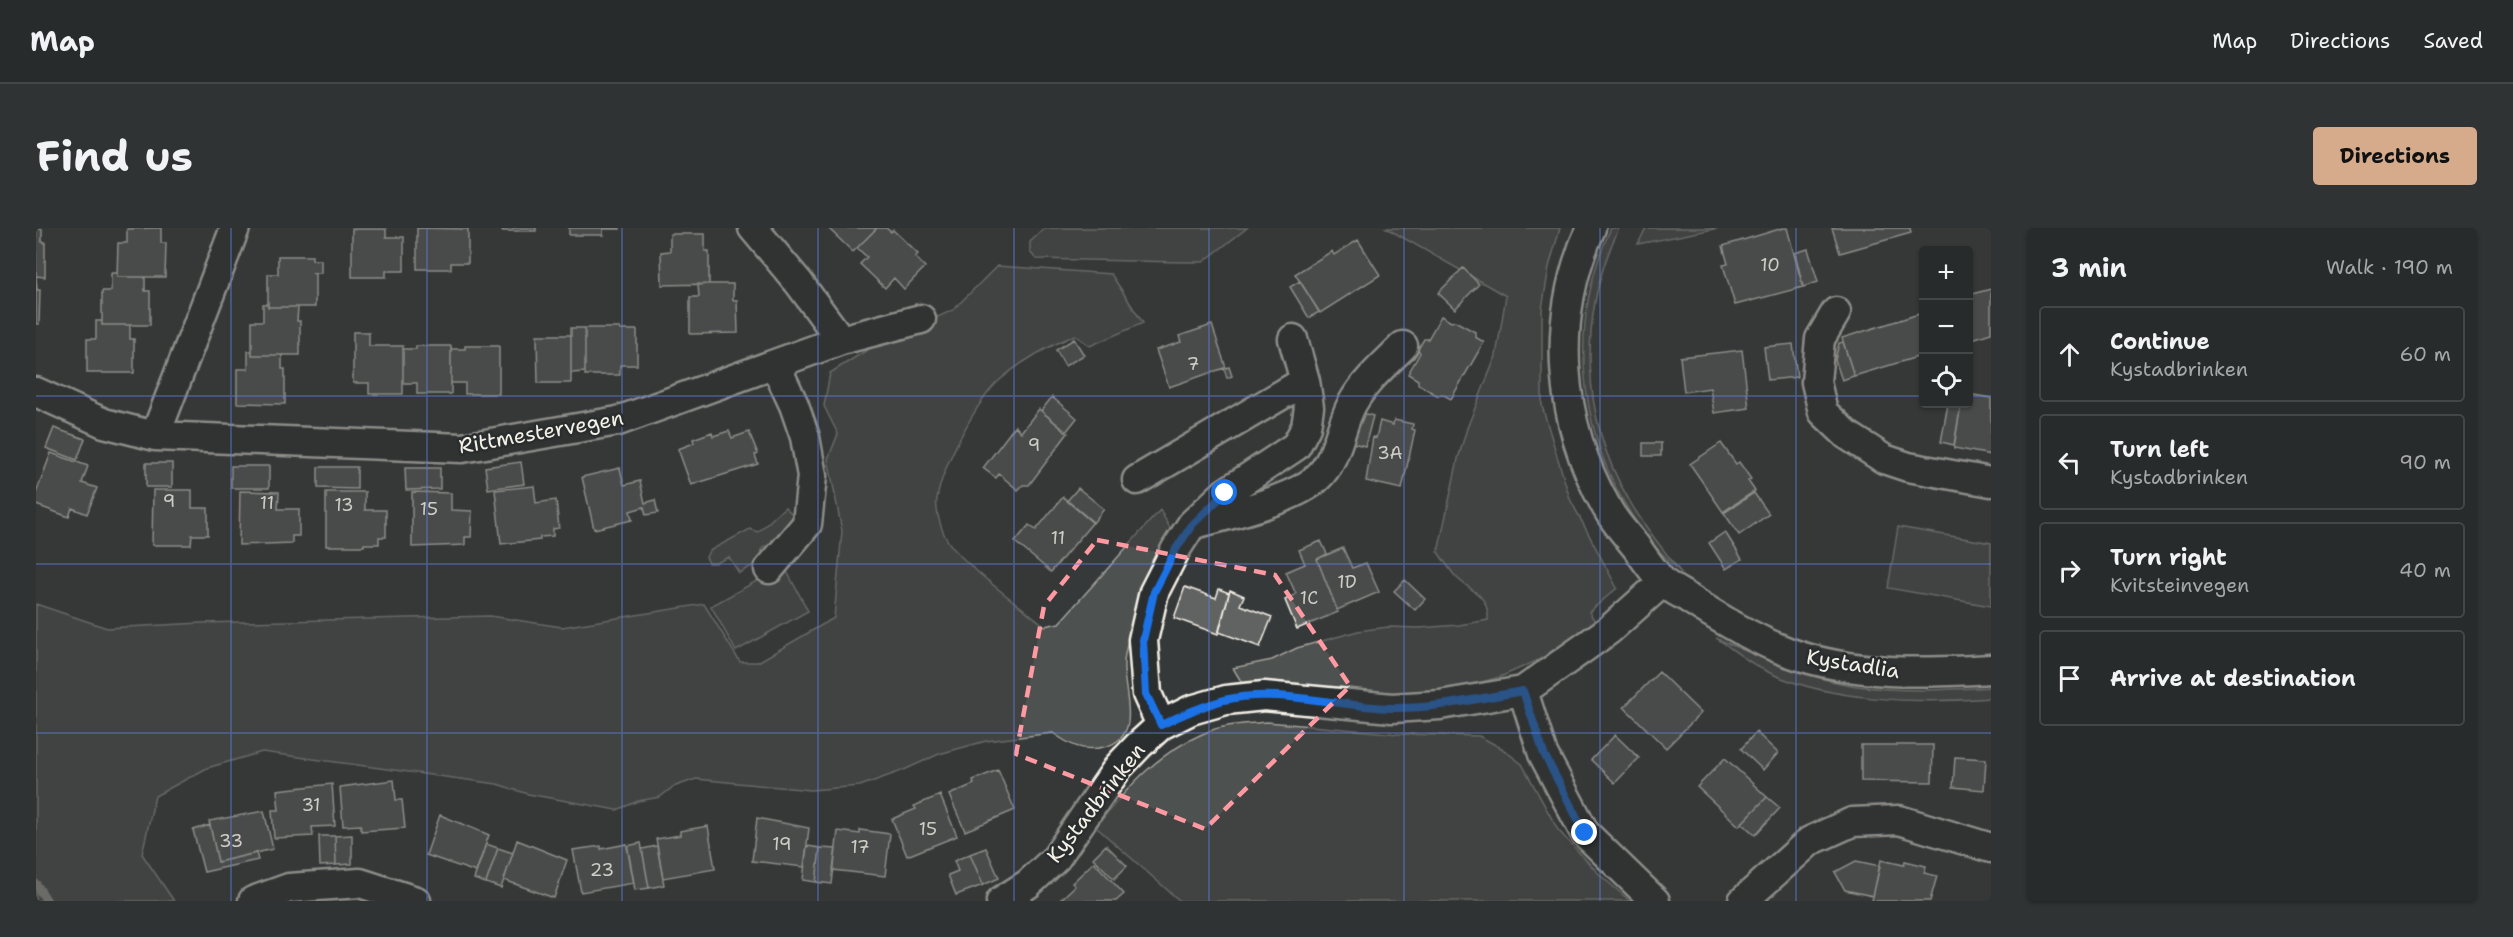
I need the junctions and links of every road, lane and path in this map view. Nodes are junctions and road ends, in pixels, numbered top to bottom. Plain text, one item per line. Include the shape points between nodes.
1 (235, 228) edge
2 (753, 228) edge
3 (1591, 228) edge
4 (1836, 312) dead end
5 (921, 319) dead end
6 (1293, 339) dead end
7 (841, 340) junction
8 (1403, 346) dead end
9 (775, 364) junction
10 (1305, 381) junction
11 (36, 392) edge
12 (154, 436) junction
13 (1137, 480) dead end
14 (1991, 482) edge
15 (1192, 525) junction
16 (769, 569) dead end
17 (1663, 582) junction
18 (1991, 669) edge
19 (1523, 691) junction
20 (1161, 725) junction
21 (1991, 848) edge
22 (253, 901) edge
23 (416, 901) edge
24 (1001, 901) edge
25 (1655, 901) edge
26 (1743, 901) edge

1 - 12 street
2 - 7 street
3 - 17 street, Kystadlia via 1574,276 1565,331 1570,411 1576,437 1607,510
4 - 14 street via 1820,339 1816,382 1823,412 1847,435 1884,459
5 - 7 street, Rittmestervegen
6 - 10 street, Kystadbrinken
7 - 9 street, Rittmestervegen
8 - 15 street via 1350,406 1332,458 1319,477 1296,491
9 - 12 street, Rittmestervegen via 618,422 462,448
9 - 16 street via 805,437 812,476 807,525
10 - 13 street
10 - 15 street, Kystadbrinken via 1309,408 1306,427 1296,446 1225,493
11 - 12 street, Rittmestervegen via 104,423
15 - 20 street, Kystadbrinken via 1154,592 1143,640 1146,694
17 - 18 street, Kystadlia via 1756,638 1822,662 1918,674
17 - 19 street via 1609,630
19 - 20 street, Kystadbrinken via 1440,705 1392,708 1264,696 1226,700 1191,710
19 - 25 street via 1544,754 1585,833
20 - 24 street, Kystadbrinken via 1119,766 1056,858 1028,884
21 - 26 street via 1899,820 1852,822 1810,841
22 - 23 street via 289,888 360,883

